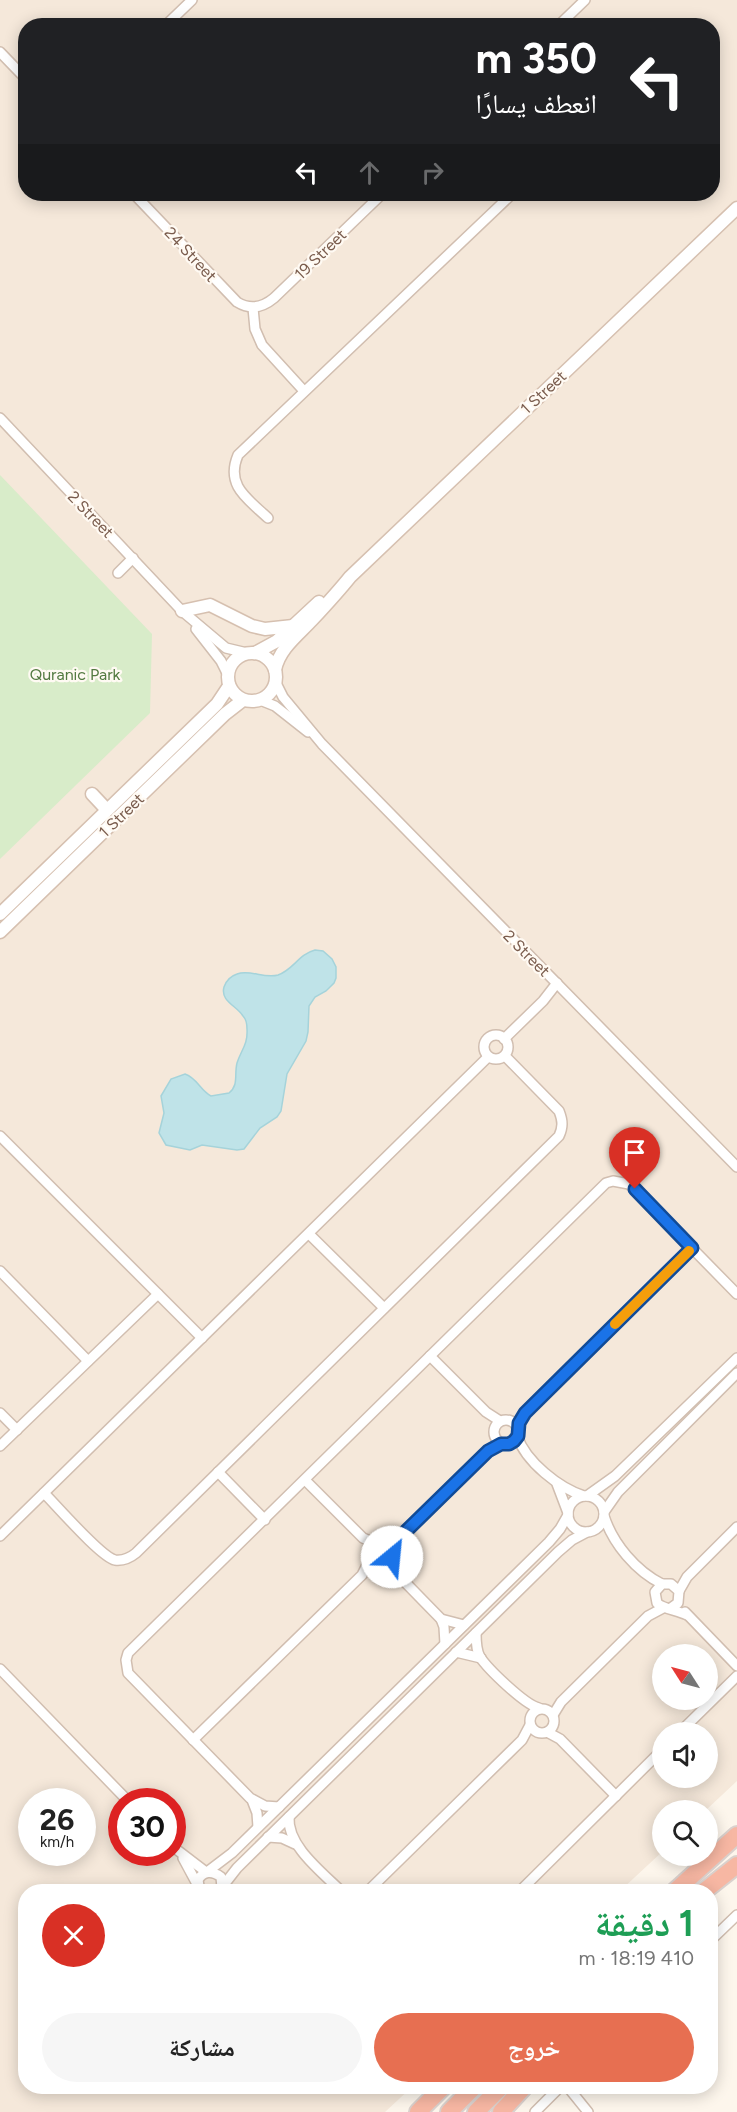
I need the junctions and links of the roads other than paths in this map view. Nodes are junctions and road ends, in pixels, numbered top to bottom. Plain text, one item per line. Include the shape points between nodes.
1 (192, 0) edge
2 (585, 0) edge
3 (173, 18) edge
4 (566, 18) edge
5 (0, 52) edge
6 (18, 71) edge
7 (141, 201) edge
8 (375, 201) edge
9 (505, 201) edge
10 (737, 208) edge
11 (253, 308) junction
12 (304, 391) junction
13 (0, 418) edge
14 (268, 518) dead end
15 (133, 558) junction
16 (118, 573) dead end
17 (350, 577) junction
18 (182, 611) junction
19 (293, 626) junction
20 (251, 653) junction
21 (275, 670) junction
22 (228, 680) junction
23 (276, 683) junction
24 (243, 700) junction
25 (260, 700) junction
26 (318, 739) junction
27 (92, 794) dead end
28 (107, 810) junction
29 (0, 914) edge
30 (0, 932) edge
31 (559, 985) junction
32 (504, 1039) junction
33 (505, 1056) junction
34 (488, 1057) junction
35 (0, 1136) edge
36 (737, 1167) edge
37 (309, 1234) junction
38 (692, 1248) junction
39 (0, 1271) edge
40 (158, 1294) junction
41 (737, 1294) edge
42 (384, 1308) junction
43 (202, 1338) junction
44 (430, 1356) junction
45 (737, 1358) edge
46 (88, 1361) junction
47 (737, 1373) edge
48 (486, 1412) junction
49 (0, 1413) edge
50 (525, 1413) junction
51 (505, 1420) junction
52 (17, 1430) junction
53 (517, 1432) junction
54 (499, 1439) junction
55 (0, 1446) edge
56 (522, 1449) junction
57 (218, 1472) junction
58 (305, 1480) junction
59 (557, 1484) junction
60 (44, 1493) junction
61 (586, 1496) junction
62 (568, 1514) junction
63 (604, 1514) junction
64 (265, 1520) junction
65 (737, 1527) edge
66 (589, 1532) junction
67 (0, 1536) edge
68 (363, 1538) junction
69 (399, 1538) junction
70 (380, 1544) junction
71 (617, 1545) junction
72 (369, 1556) junction
73 (391, 1556) junction
74 (380, 1568) junction
75 (362, 1575) junction
76 (398, 1575) junction
77 (649, 1577) junction
78 (687, 1577) junction
79 (667, 1584) junction
80 (679, 1596) junction
81 (661, 1602) junction
82 (687, 1615) junction
83 (441, 1619) junction
84 (464, 1625) junction
85 (476, 1633) junction
86 (445, 1644) junction
87 (456, 1652) junction
88 (481, 1658) junction
89 (737, 1666) edge
90 (0, 1669) edge
91 (737, 1676) edge
92 (524, 1702) junction
93 (561, 1702) junction
94 (542, 1708) junction
95 (690, 1722) edge
96 (542, 1724) junction
97 (193, 1740) junction
98 (652, 1760) edge
99 (115, 1788) edge
100 (616, 1796) junction
101 (252, 1800) junction
102 (279, 1807) junction
103 (289, 1817) junction
104 (258, 1827) junction
105 (737, 1835) edge
106 (268, 1837) junction
107 (295, 1844) junction
108 (186, 1858) edge
109 (186, 1865) edge
110 (737, 1865) edge
111 (206, 1872) junction
112 (196, 1884) edge
113 (199, 1884) edge
114 (221, 1884) edge
115 (226, 1884) edge
116 (334, 1884) edge
117 (375, 1884) edge
118 (527, 1884) edge
119 (683, 1884) edge
120 (713, 1884) edge
121 (736, 1919) edge
122 (718, 1934) edge
123 (436, 2094) edge
124 (467, 2094) edge
125 (494, 2094) edge
126 (518, 2094) edge
127 (553, 2094) edge
128 (573, 2094) edge
129 (418, 2112) edge
130 (448, 2112) edge
131 (476, 2112) edge
132 (501, 2112) edge
133 (535, 2112) edge
134 (588, 2112) edge

1 - 3 street
2 - 4 street
5 - 6 street
7 - 11 street, 24 Street via 237,302
8 - 11 street, 19 Street via 274,298
9 - 12 street
10 - 17 street, 1 Street
11 - 12 street via 255,329 262,345
12 - 14 street via 238,455 234,465 237,487
13 - 15 street, 2 Street
15 - 16 street
15 - 18 street, 2 Street
17 - 19 street, 1 Street
17 - 21 street, 1 Street via 284,649
18 - 19 street via 210,605 252,626
18 - 20 street, 2 Street via 226,648
18 - 22 street, 2 Street via 218,656
19 - 20 street, 1 Street via 269,647
20 - 21 street via 265,657
20 - 22 street via 234,661
21 - 23 street
22 - 24 street via 234,694
22 - 28 street, 1 Street via 217,704
23 - 25 street
23 - 26 street, 2 Street
24 - 25 street
24 - 30 street, 1 Street
25 - 26 street, 2 Street via 275,706
26 - 31 street, 2 Street
27 - 28 street
28 - 29 street, 1 Street
31 - 32 street
31 - 36 street, 2 Street
32 - 33 street via 508,1047
32 - 34 street via 494,1035 487,1039 483,1047
33 - 34 street via 497,1060
33 - 42 street via 559,1111 559,1136
34 - 37 street
35 - 40 street
37 - 42 street
37 - 43 street
38 - 41 street
38 - 44 street via 629,1184 613,1180
38 - 50 street
39 - 46 street
40 - 43 street
40 - 46 street
42 - 57 street
43 - 60 street
44 - 48 street
44 - 58 street
45 - 61 street via 615,1476
46 - 52 street
47 - 63 street via 618,1492
48 - 51 street
48 - 54 street
49 - 52 street
50 - 51 street
50 - 53 street
51 - 53 street
51 - 54 street
52 - 55 street
53 - 54 street
53 - 56 street
54 - 56 street
54 - 69 street
56 - 59 street
57 - 60 street via 136,1553 122,1560 106,1556
57 - 64 street
58 - 64 street
58 - 68 street
59 - 61 street
59 - 62 street
60 - 67 street
61 - 62 street via 573,1502
61 - 63 street via 598,1501
62 - 66 street via 574,1528
62 - 84 street via 555,1536
63 - 66 street via 601,1524
63 - 71 street
64 - 97 street via 133,1648 126,1660 128,1673
65 - 78 street
66 - 71 street
66 - 85 street via 565,1546
68 - 70 street
68 - 72 street
69 - 70 street
69 - 73 street
70 - 72 street
70 - 73 street via 388,1547
71 - 77 street
72 - 74 street
72 - 75 street
73 - 74 street via 388,1565
73 - 76 street
74 - 75 street
74 - 76 street
75 - 97 street
76 - 83 street
77 - 79 street
77 - 81 street
78 - 79 street
78 - 80 street
79 - 80 street
79 - 81 street
80 - 81 street
80 - 82 street
81 - 82 street
81 - 93 street
82 - 89 street
83 - 84 street
83 - 86 street
84 - 86 street
85 - 87 street
85 - 88 street
86 - 102 street
87 - 88 street
87 - 103 street
88 - 92 street
90 - 99 street
91 - 95 street
92 - 94 street
92 - 96 street
93 - 94 street
93 - 96 street
94 - 96 street
94 - 96 street via 533,1712
96 - 100 street
96 - 117 street
97 - 101 street
98 - 100 street
100 - 118 street
101 - 102 street
101 - 104 street
102 - 104 street
103 - 106 street
103 - 107 street
104 - 111 street
105 - 119 highway
106 - 107 street
106 - 115 street
107 - 116 street
108 - 111 street
109 - 112 street
110 - 120 highway
111 - 113 street
111 - 114 street via 217,1873
121 - 122 street
123 - 129 highway
124 - 130 highway
125 - 131 highway
126 - 132 highway
127 - 133 street
128 - 134 street

